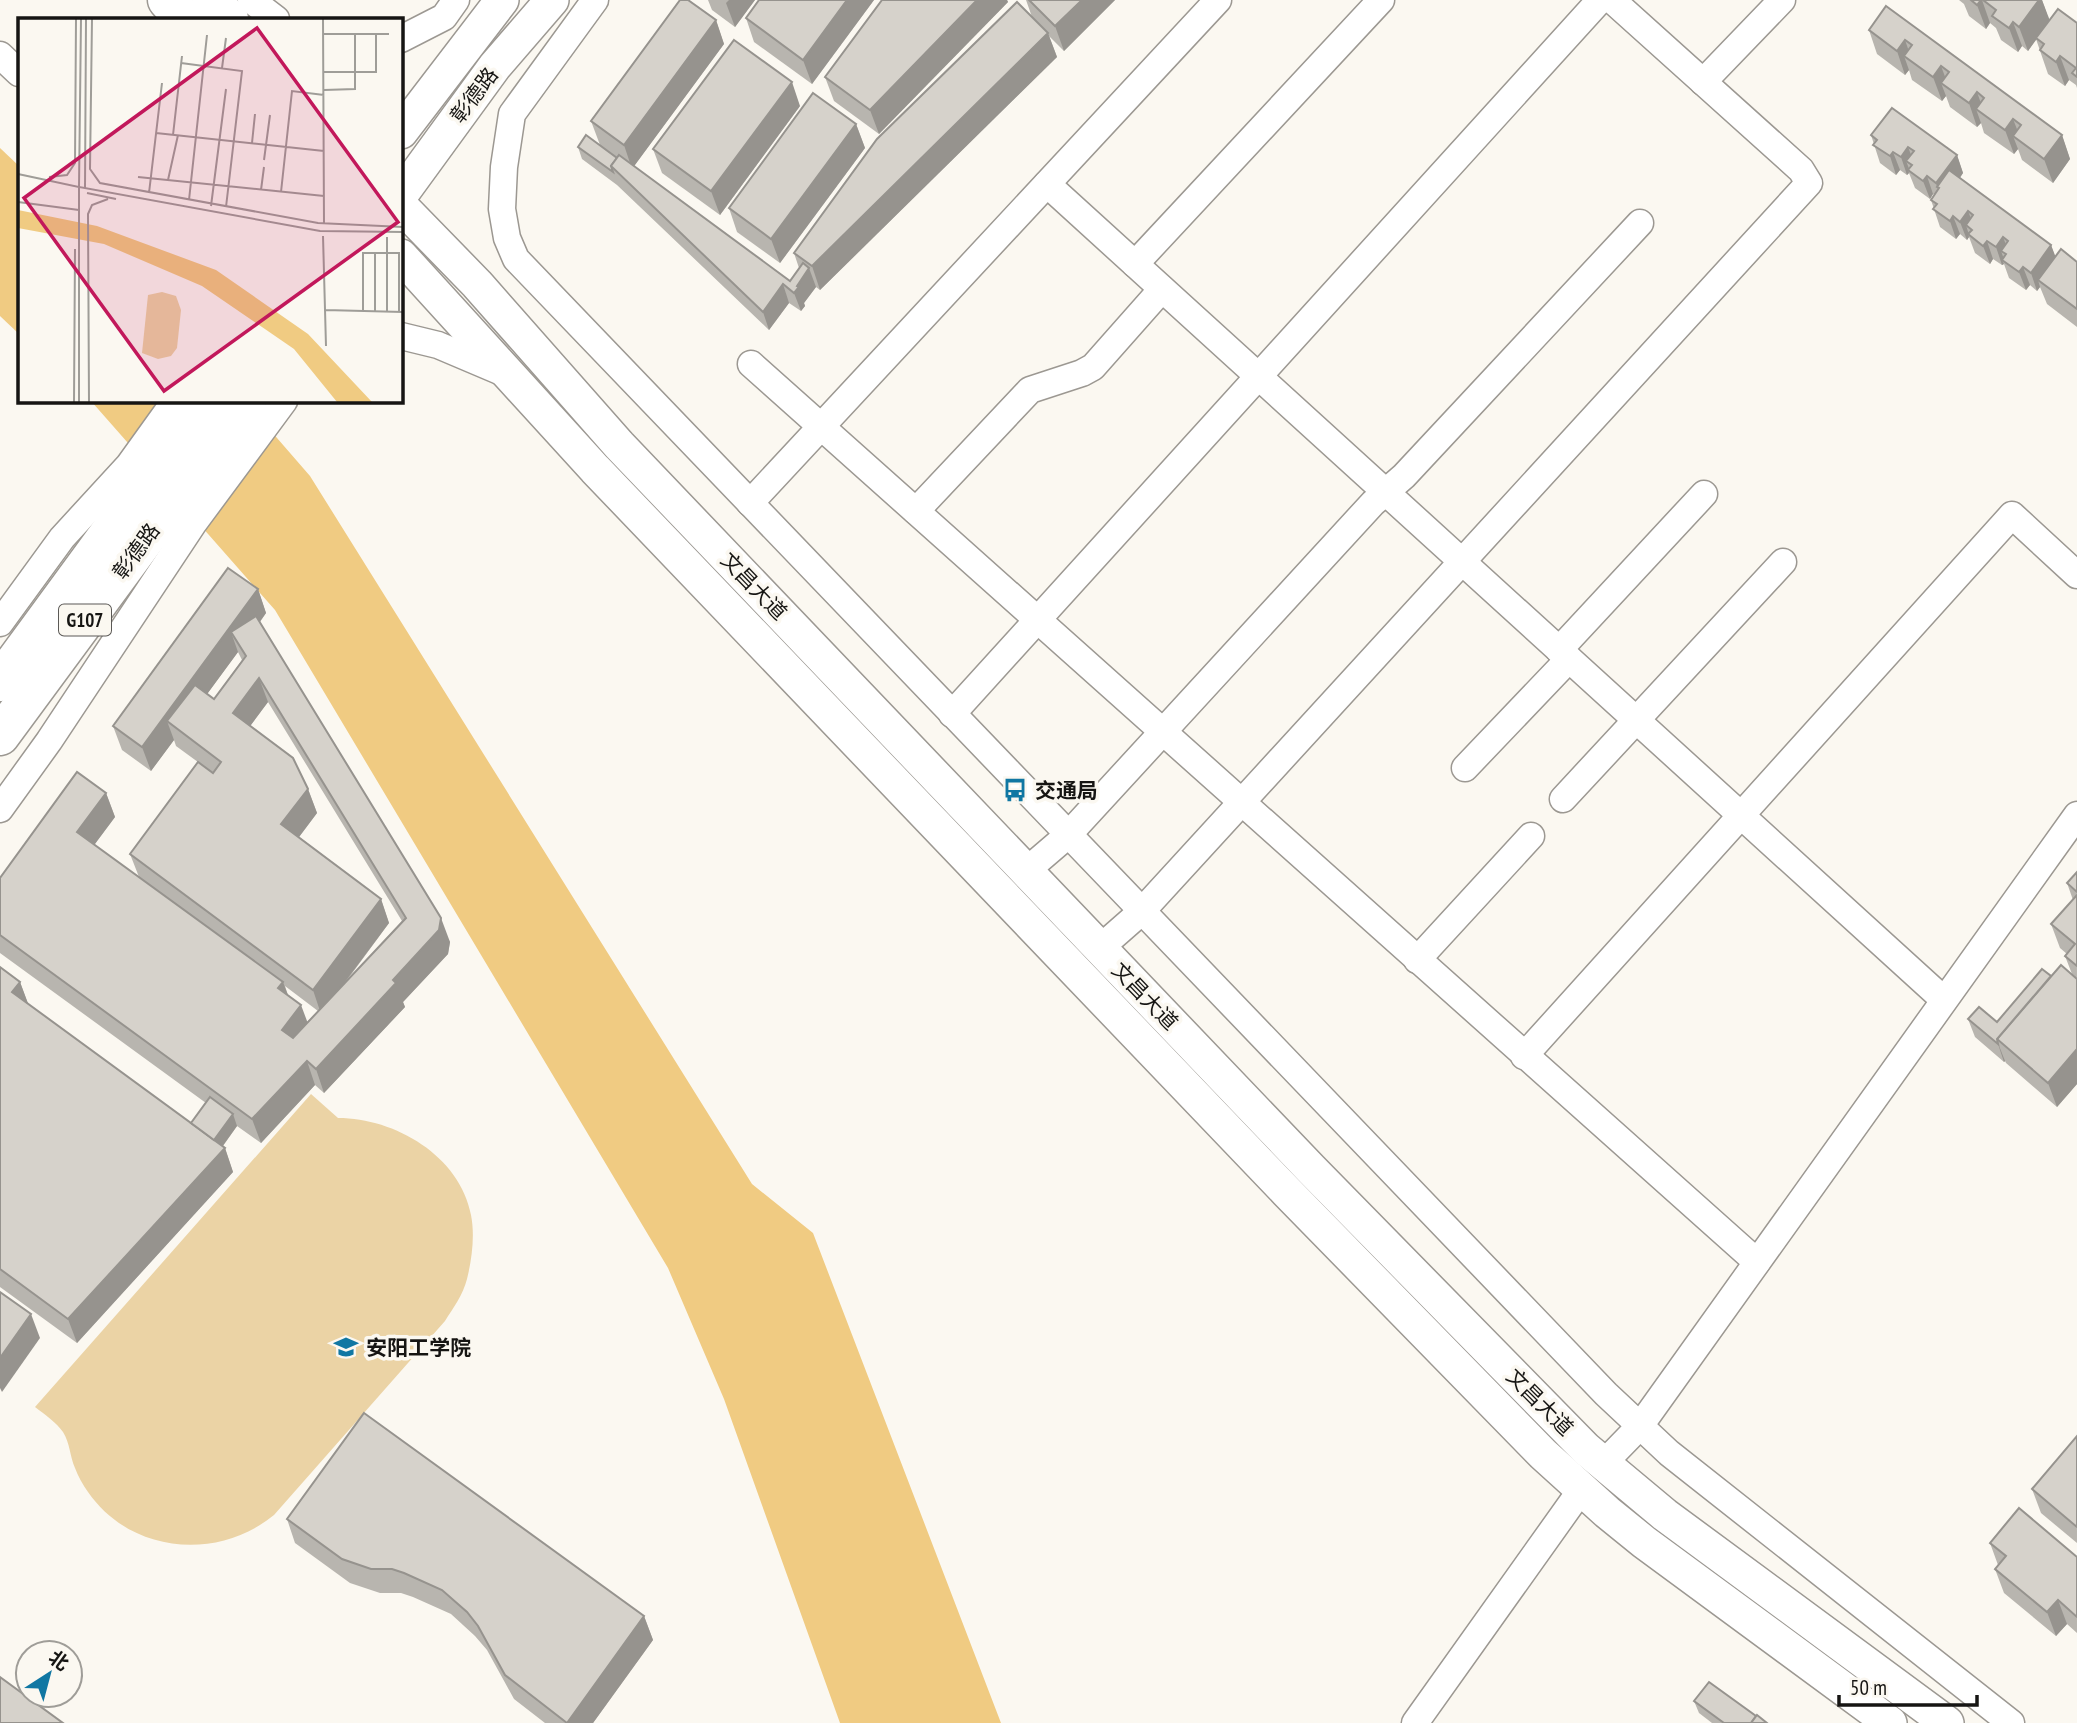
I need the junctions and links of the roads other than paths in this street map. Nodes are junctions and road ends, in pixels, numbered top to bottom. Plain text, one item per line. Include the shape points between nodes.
1 (167, 0) edge
2 (211, 0) edge
3 (251, 0) edge
4 (456, 0) edge
5 (502, 0) edge
6 (552, 0) edge
7 (596, 0) edge
8 (1218, 0) edge
9 (1381, 0) edge
10 (1600, 0) edge
11 (1612, 0) edge
12 (1782, 0) edge
13 (183, 18) edge
14 (228, 18) edge
15 (275, 18) edge
16 (402, 38) edge
17 (0, 55) edge
18 (18, 72) edge
19 (1703, 82) junction
20 (402, 131) edge
21 (1047, 184) junction
22 (402, 194) edge
23 (402, 207) edge
24 (1640, 223) dead end
25 (402, 257) edge
26 (1135, 264) junction
27 (1162, 289) junction
28 (402, 336) edge
29 (751, 364) dead end
30 (511, 375) junction
31 (1258, 376) junction
32 (175, 402) edge
33 (206, 402) edge
34 (246, 402) edge
35 (283, 402) edge
36 (821, 426) junction
37 (1386, 492) junction
38 (1704, 494) dead end
39 (159, 495) junction
40 (750, 503) junction
41 (916, 511) junction
42 (1462, 562) junction
43 (1783, 562) dead end
44 (2077, 575) edge
45 (1037, 620) junction
46 (0, 623) edge
47 (1564, 655) junction
48 (0, 682) edge
49 (952, 714) junction
50 (1636, 720) junction
51 (1162, 732) junction
52 (0, 736) edge
53 (1465, 768) dead end
54 (1563, 799) dead end
55 (1241, 803) junction
56 (0, 809) edge
57 (2077, 815) edge
58 (1741, 816) junction
59 (1068, 835) junction
60 (1531, 836) dead end
61 (1026, 871) junction
62 (1141, 912) junction
63 (1100, 948) junction
64 (1417, 960) junction
65 (1944, 1000) junction
66 (1524, 1056) junction
67 (1757, 1262) junction
68 (1640, 1426) junction
69 (1603, 1464) junction
70 (1581, 1490) junction
71 (1415, 1723) edge
72 (1890, 1723) edge
73 (1947, 1723) edge
74 (2011, 1723) edge

1 - 13 highway
2 - 14 highway
3 - 15 street
4 - 16 street via 444,17
5 - 20 main road, 彰德路
6 - 22 main road, 彰德路 via 495,66
7 - 40 street via 512,114 502,199 507,238 516,259
8 - 21 street
9 - 26 street
10 - 31 street
11 - 19 street
12 - 19 street
17 - 18 street
19 - 42 street via 1801,170 1809,183
21 - 26 street
21 - 36 street
23 - 61 main road, 文昌大道 via 477,284 619,445
24 - 37 street
25 - 30 main road, 文昌大道
26 - 27 street
27 - 31 street
27 - 41 street via 1093,367 1030,390
28 - 30 street via 438,345
29 - 36 street
30 - 70 main road, 文昌大道 via 1224,1127
31 - 37 street
31 - 45 street
32 - 39 street
33 - 39 highway, 彰德路 / G107
34 - 39 highway, 彰德路 / G107
35 - 39 street
36 - 40 street
36 - 41 street
37 - 42 street
37 - 51 street
38 - 47 street
39 - 46 street via 62,538
39 - 48 highway, 彰德路 / G107
39 - 52 highway, 彰德路 / G107
39 - 56 street via 49,741
40 - 49 street
41 - 45 street
42 - 47 street
42 - 55 street
43 - 50 street
44 - 58 street via 2012,515
45 - 49 street
45 - 51 street
47 - 50 street
47 - 53 street
49 - 59 street
50 - 54 street
50 - 58 street
51 - 55 street
51 - 59 street
55 - 62 street
55 - 64 street
57 - 65 street
58 - 65 street
58 - 66 street
59 - 61 street
59 - 62 street
60 - 64 street
61 - 63 main road, 文昌大道
62 - 63 street
62 - 68 street
63 - 69 main road, 文昌大道
64 - 66 street
65 - 67 street
66 - 67 street
67 - 68 street
68 - 69 street
68 - 74 street
69 - 73 main road, 文昌大道
70 - 71 street
70 - 72 main road, 文昌大道 via 1644,1542

